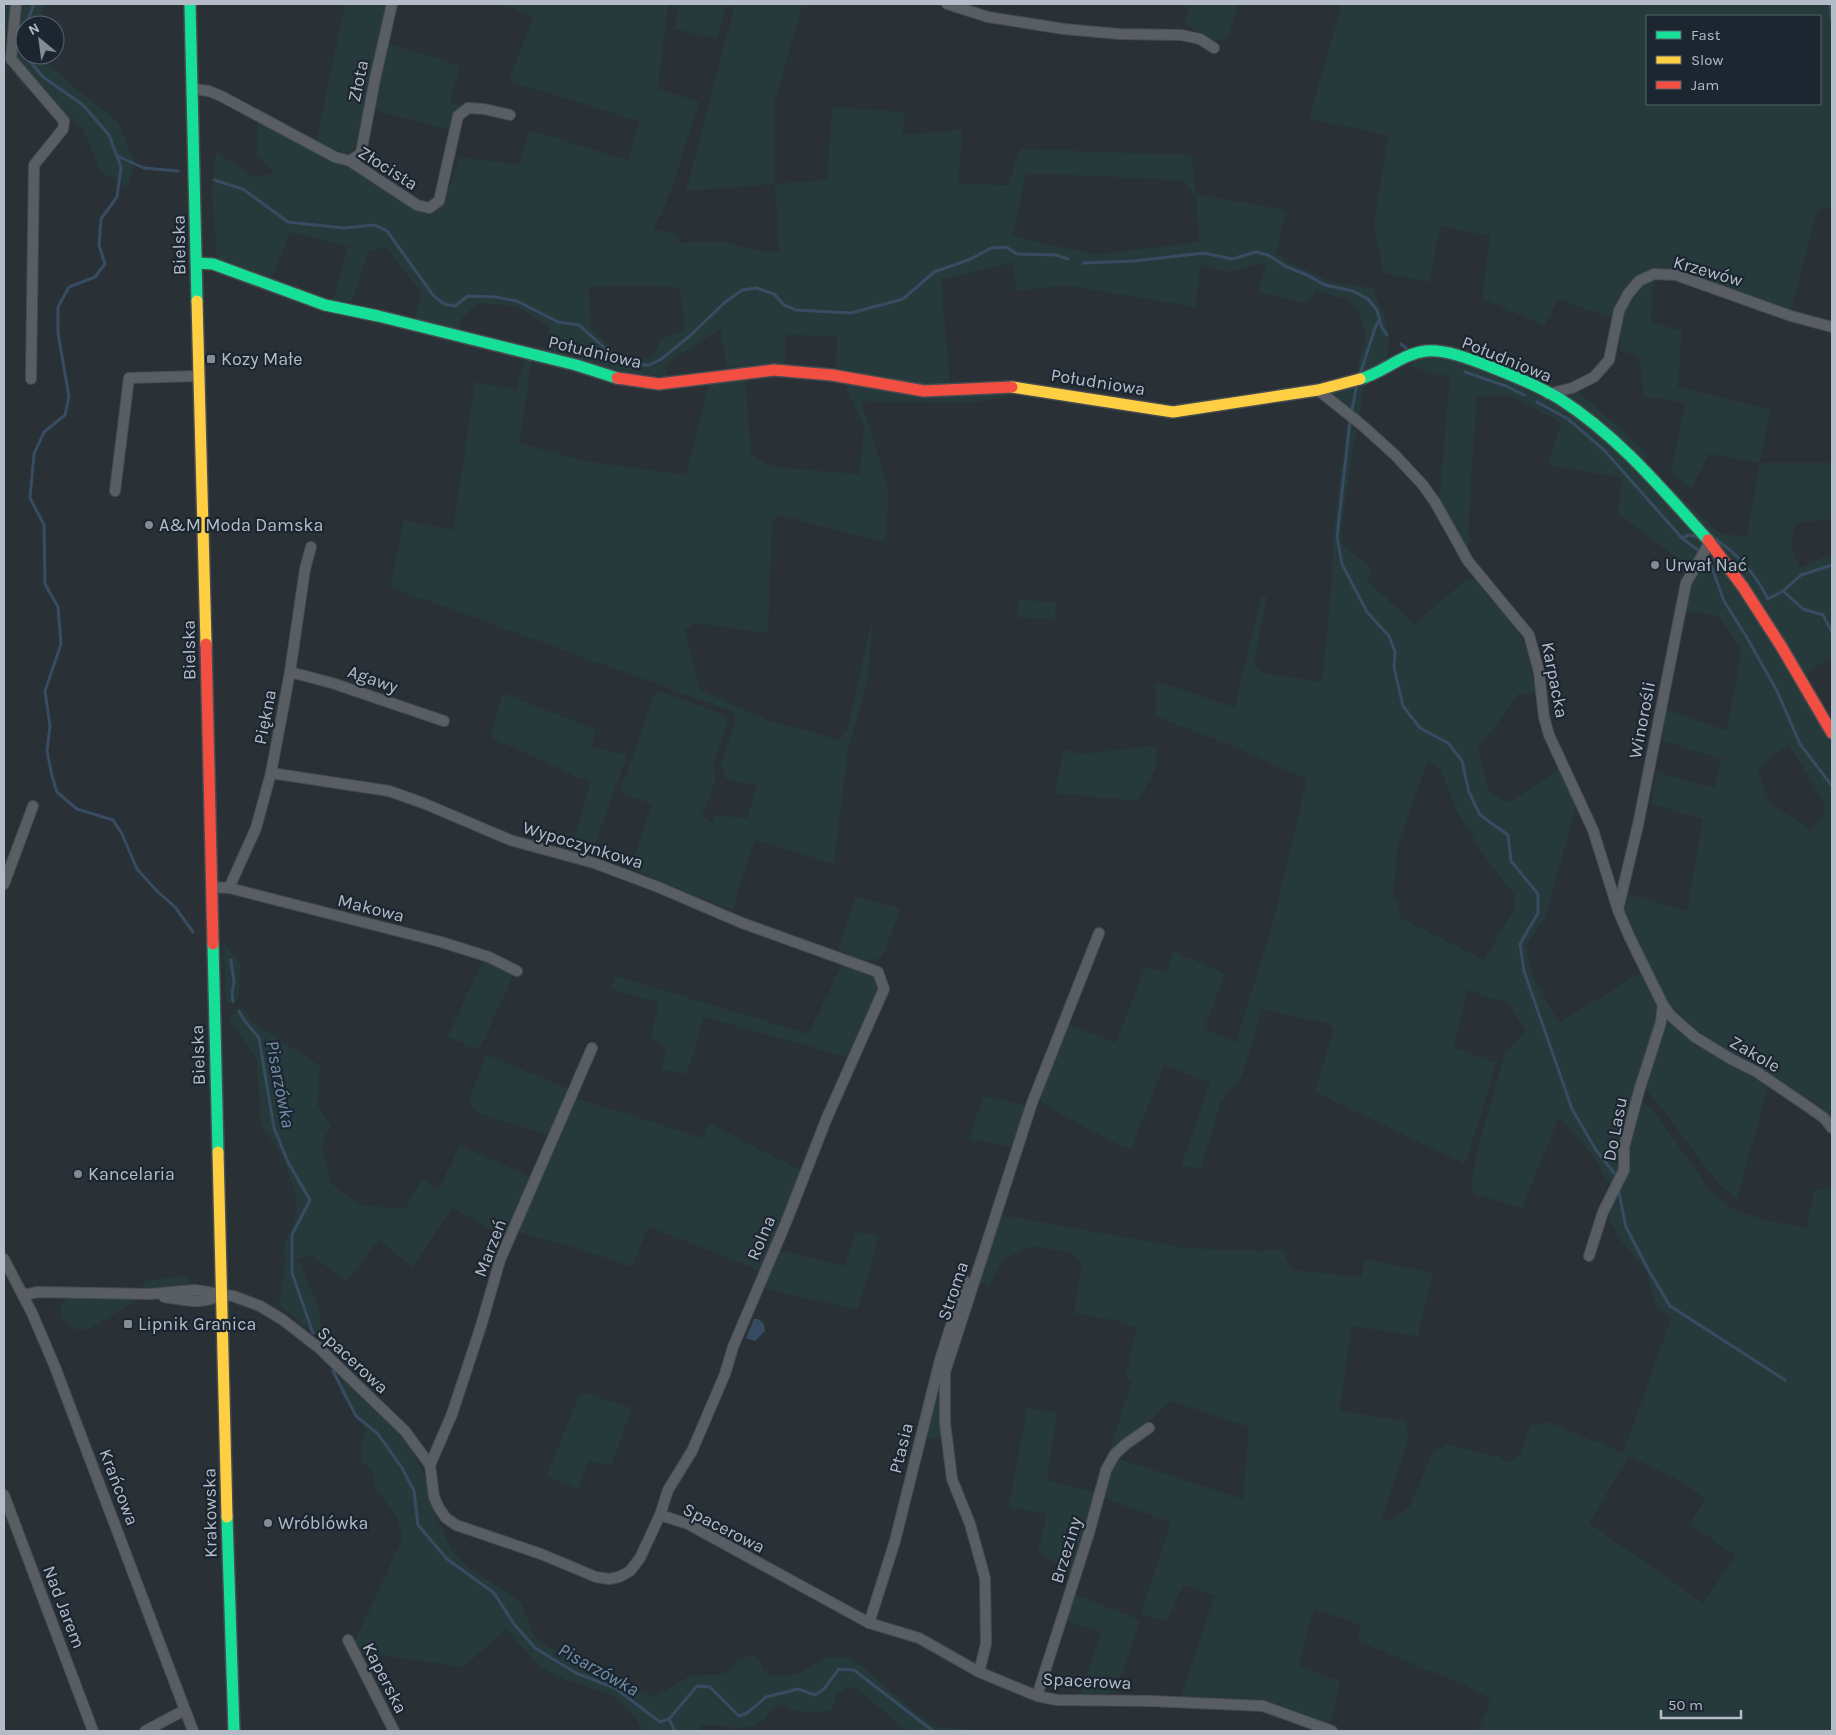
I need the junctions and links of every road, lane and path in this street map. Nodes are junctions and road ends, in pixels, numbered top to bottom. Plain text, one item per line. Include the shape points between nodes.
1 (16, 4) edge
2 (190, 4) edge
3 (392, 4) edge
4 (947, 4) edge
5 (1214, 48) dead end
6 (8, 60) edge
7 (193, 89) junction
8 (510, 115) dead end
9 (350, 160) junction
10 (197, 263) junction
11 (1832, 327) edge
12 (200, 376) junction
13 (31, 378) dead end
14 (1318, 390) junction
15 (1548, 394) junction
16 (115, 491) dead end
17 (1710, 542) junction
18 (311, 547) dead end
19 (290, 672) junction
20 (444, 721) dead end
21 (1832, 733) edge
22 (271, 773) junction
23 (34, 806) dead end
24 (4, 884) edge
25 (212, 887) junction
26 (229, 888) junction
27 (1618, 910) junction
28 (1099, 933) dead end
29 (517, 971) dead end
30 (878, 972) joint
31 (1663, 1005) junction
32 (592, 1048) dead end
33 (1832, 1128) edge
34 (1589, 1256) dead end
35 (4, 1260) edge
36 (965, 1281) dead end
37 (23, 1295) junction
38 (222, 1295) junction
39 (1149, 1428) dead end
40 (430, 1465) junction
41 (4, 1495) edge
42 (660, 1515) junction
43 (869, 1623) junction
44 (348, 1640) dead end
45 (979, 1672) junction
46 (1037, 1696) junction
47 (185, 1710) junction
48 (93, 1731) edge
49 (145, 1731) edge
50 (193, 1731) edge
51 (234, 1731) edge
52 (394, 1731) edge
53 (1332, 1731) edge

1 - 6 street
2 - 7 street, Bielska
3 - 9 street, Złota via 361,153
4 - 5 street via 988,17 1064,29 1181,35 1200,39
6 - 13 street via 64,121 63,129 34,165
7 - 9 street, Złocista via 221,96 335,157
7 - 10 street, Bielska
8 - 9 street, Złocista via 484,108 468,108 458,116 439,201 429,208 417,205
10 - 12 street, Bielska
10 - 14 street, Południowa via 213,264 325,305 576,365 610,377 659,384 774,370 832,375 924,391 1017,387 1173,412
11 - 15 street, Krzewów via 1676,275 1654,274 1640,281 1619,311 1609,360 1594,376 1572,388
12 - 16 street via 129,378
12 - 25 street, Bielska
14 - 15 street, Południowa via 1367,377 1400,359 1426,351 1461,355
14 - 27 street, Karpacka via 1395,455 1422,484 1468,561 1529,635 1539,672 1549,735 1593,830
15 - 17 street, Południowa via 1601,429 1653,479
17 - 21 street, Południowa via 1752,602
17 - 27 street, Winorośli via 1686,583
18 - 19 street, Piękna
19 - 20 street, Agawy
19 - 22 street, Piękna
22 - 26 street, Piękna via 256,828
22 - 30 street, Wypoczynkowa via 389,791 510,840 594,863 742,923
23 - 24 street
25 - 26 street, Makowa
25 - 38 street, Bielska
26 - 29 street, Makowa via 441,942 489,957
27 - 31 street, Karpacka
28 - 45 street, Stroma via 1032,1103 945,1372 945,1424 952,1479 970,1524 985,1578 986,1644
30 - 42 street, Rolna via 884,989 826,1120 692,1452 668,1490
31 - 33 street, Zakole via 1695,1037 1757,1072 1824,1118
31 - 34 street, Do Lasu via 1661,1022 1624,1147 1624,1170 1603,1212
32 - 40 street, Marzeń via 500,1260 452,1414
35 - 37 street, Krańcowa
36 - 43 street, Ptasia via 940,1360 895,1541
37 - 38 street, Spacerowa via 38,1292 151,1294 195,1290
37 - 47 street, Krańcowa via 82,1435
38 - 40 street, Spacerowa via 243,1298 260,1306 319,1348 406,1431
38 - 51 street, Krakowska
39 - 46 street, Brzeziny via 1115,1454 1106,1470
40 - 42 street, Spacerowa via 434,1497 446,1518 456,1525 596,1577 609,1579 630,1571 640,1558
41 - 48 street, Nad Jarem
42 - 43 street, Spacerowa via 688,1524
43 - 45 street, Spacerowa via 919,1638
44 - 52 street, Kaperska
45 - 46 street, Spacerowa
46 - 53 street, Spacerowa via 1057,1700 1263,1706
47 - 49 street
47 - 50 street, Krańcowa

